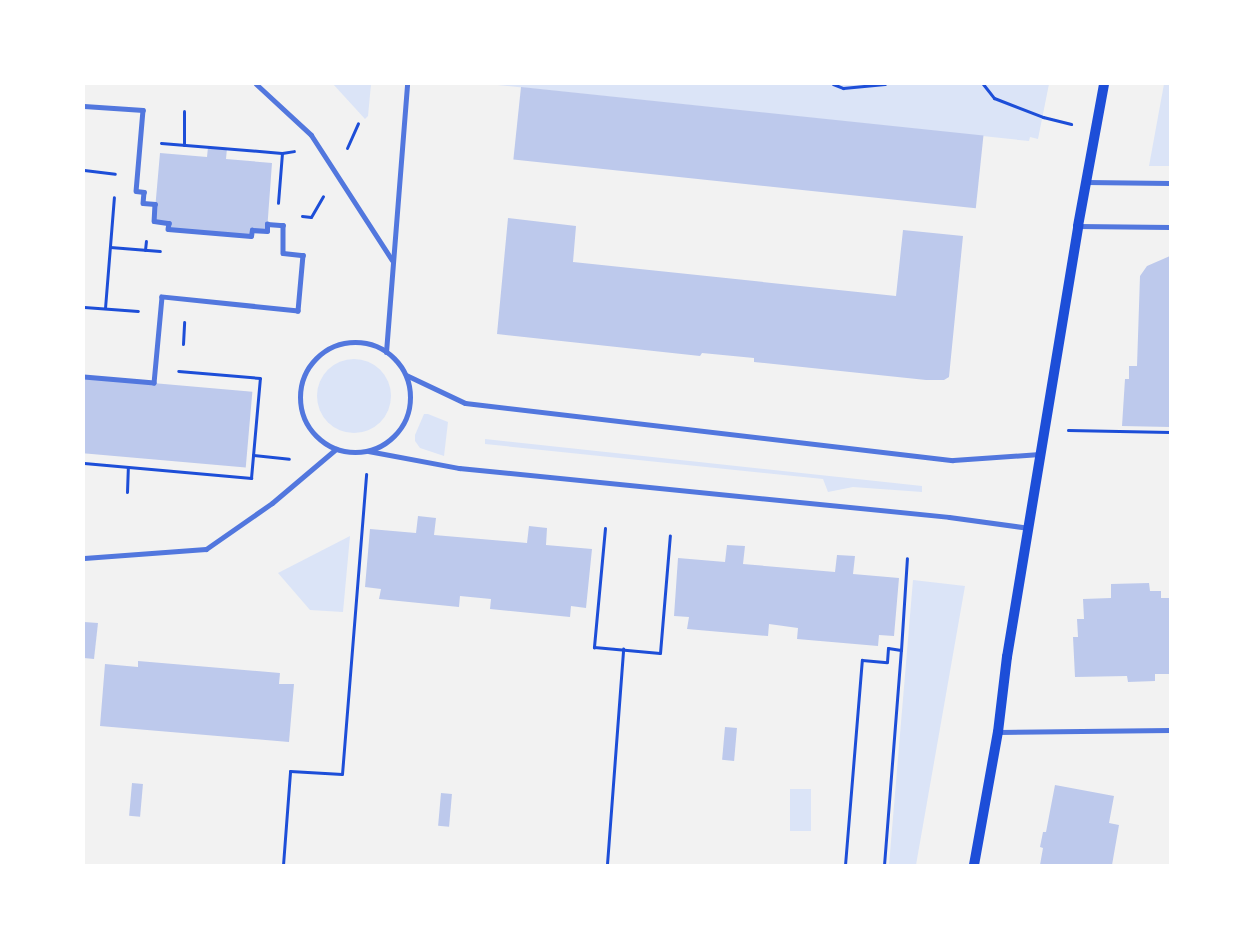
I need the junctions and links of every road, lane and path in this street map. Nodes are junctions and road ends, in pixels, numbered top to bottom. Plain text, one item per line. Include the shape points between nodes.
1 (256, 84) edge
2 (407, 84) edge
3 (833, 84) edge
4 (886, 84) edge
5 (983, 84) edge
6 (1104, 84) edge
7 (84, 106) edge
8 (184, 111) dead end
9 (1043, 117) dead end
10 (154, 142) dead end
11 (184, 145) junction
12 (116, 165) dead end
13 (84, 170) edge
14 (116, 174) junction
15 (1086, 182) junction
16 (115, 183) dead end
17 (1170, 183) edge
18 (114, 192) dead end
19 (276, 224) junction
20 (1078, 226) junction
21 (1170, 227) edge
22 (110, 247) junction
23 (165, 251) dead end
24 (392, 260) junction
25 (84, 307) edge
26 (106, 308) junction
27 (161, 313) junction
28 (386, 352) junction
29 (156, 368) junction
30 (84, 376) edge
31 (406, 376) junction
32 (1044, 429) junction
33 (1170, 432) edge
34 (336, 449) junction
35 (368, 451) junction
36 (1040, 454) junction
37 (253, 455) junction
38 (284, 457) dead end
39 (84, 464) edge
40 (128, 468) junction
41 (127, 492) dead end
42 (605, 528) dead end
43 (1029, 528) junction
44 (670, 535) dead end
45 (84, 558) edge
46 (907, 558) dead end
47 (623, 650) junction
48 (901, 650) junction
49 (1170, 730) edge
50 (998, 732) junction
51 (84, 864) edge
52 (93, 865) edge
53 (283, 865) edge
54 (606, 865) edge
55 (617, 865) edge
56 (846, 865) edge
57 (884, 865) edge
58 (974, 865) edge

1 - 24 street via 311,135
2 - 24 street
3 - 4 path via 843,88
5 - 9 path via 994,98
6 - 15 main road
7 - 19 street via 143,110 136,191 144,192 143,203 155,204 154,221 168,223 168,229 251,236 252,230 266,231 267,224
8 - 11 path
10 - 11 path
11 - 19 path via 282,152
12 - 14 path
13 - 14 path
14 - 16 path
15 - 17 street
15 - 20 main road
18 - 22 path
19 - 27 street via 283,225 283,254 303,255 298,310 162,298
20 - 21 street
20 - 32 main road
22 - 23 path
22 - 26 path
24 - 28 street
25 - 26 path
26 - 27 path
27 - 29 street
28 - 31 street via 398,362
28 - 34 street via 371,345 354,343 338,346 317,359 303,380 300,396 310,428 321,441
29 - 30 street via 154,383
29 - 37 path via 260,378
31 - 35 street via 410,399 404,422 395,435
31 - 36 street via 465,403 953,460
32 - 33 path
32 - 36 main road
34 - 35 street
34 - 45 street via 272,503 206,548
35 - 43 street via 459,468 949,517
35 - 53 path via 342,774 290,771
36 - 43 main road
37 - 38 path
37 - 40 path via 251,478
39 - 40 path
40 - 41 path
42 - 47 path via 594,647
43 - 50 main road
44 - 47 path via 660,653
46 - 48 path
47 - 54 path
48 - 56 path via 888,648 887,662 862,660
48 - 57 path
49 - 50 street
50 - 58 main road
51 - 52 path
54 - 55 path

